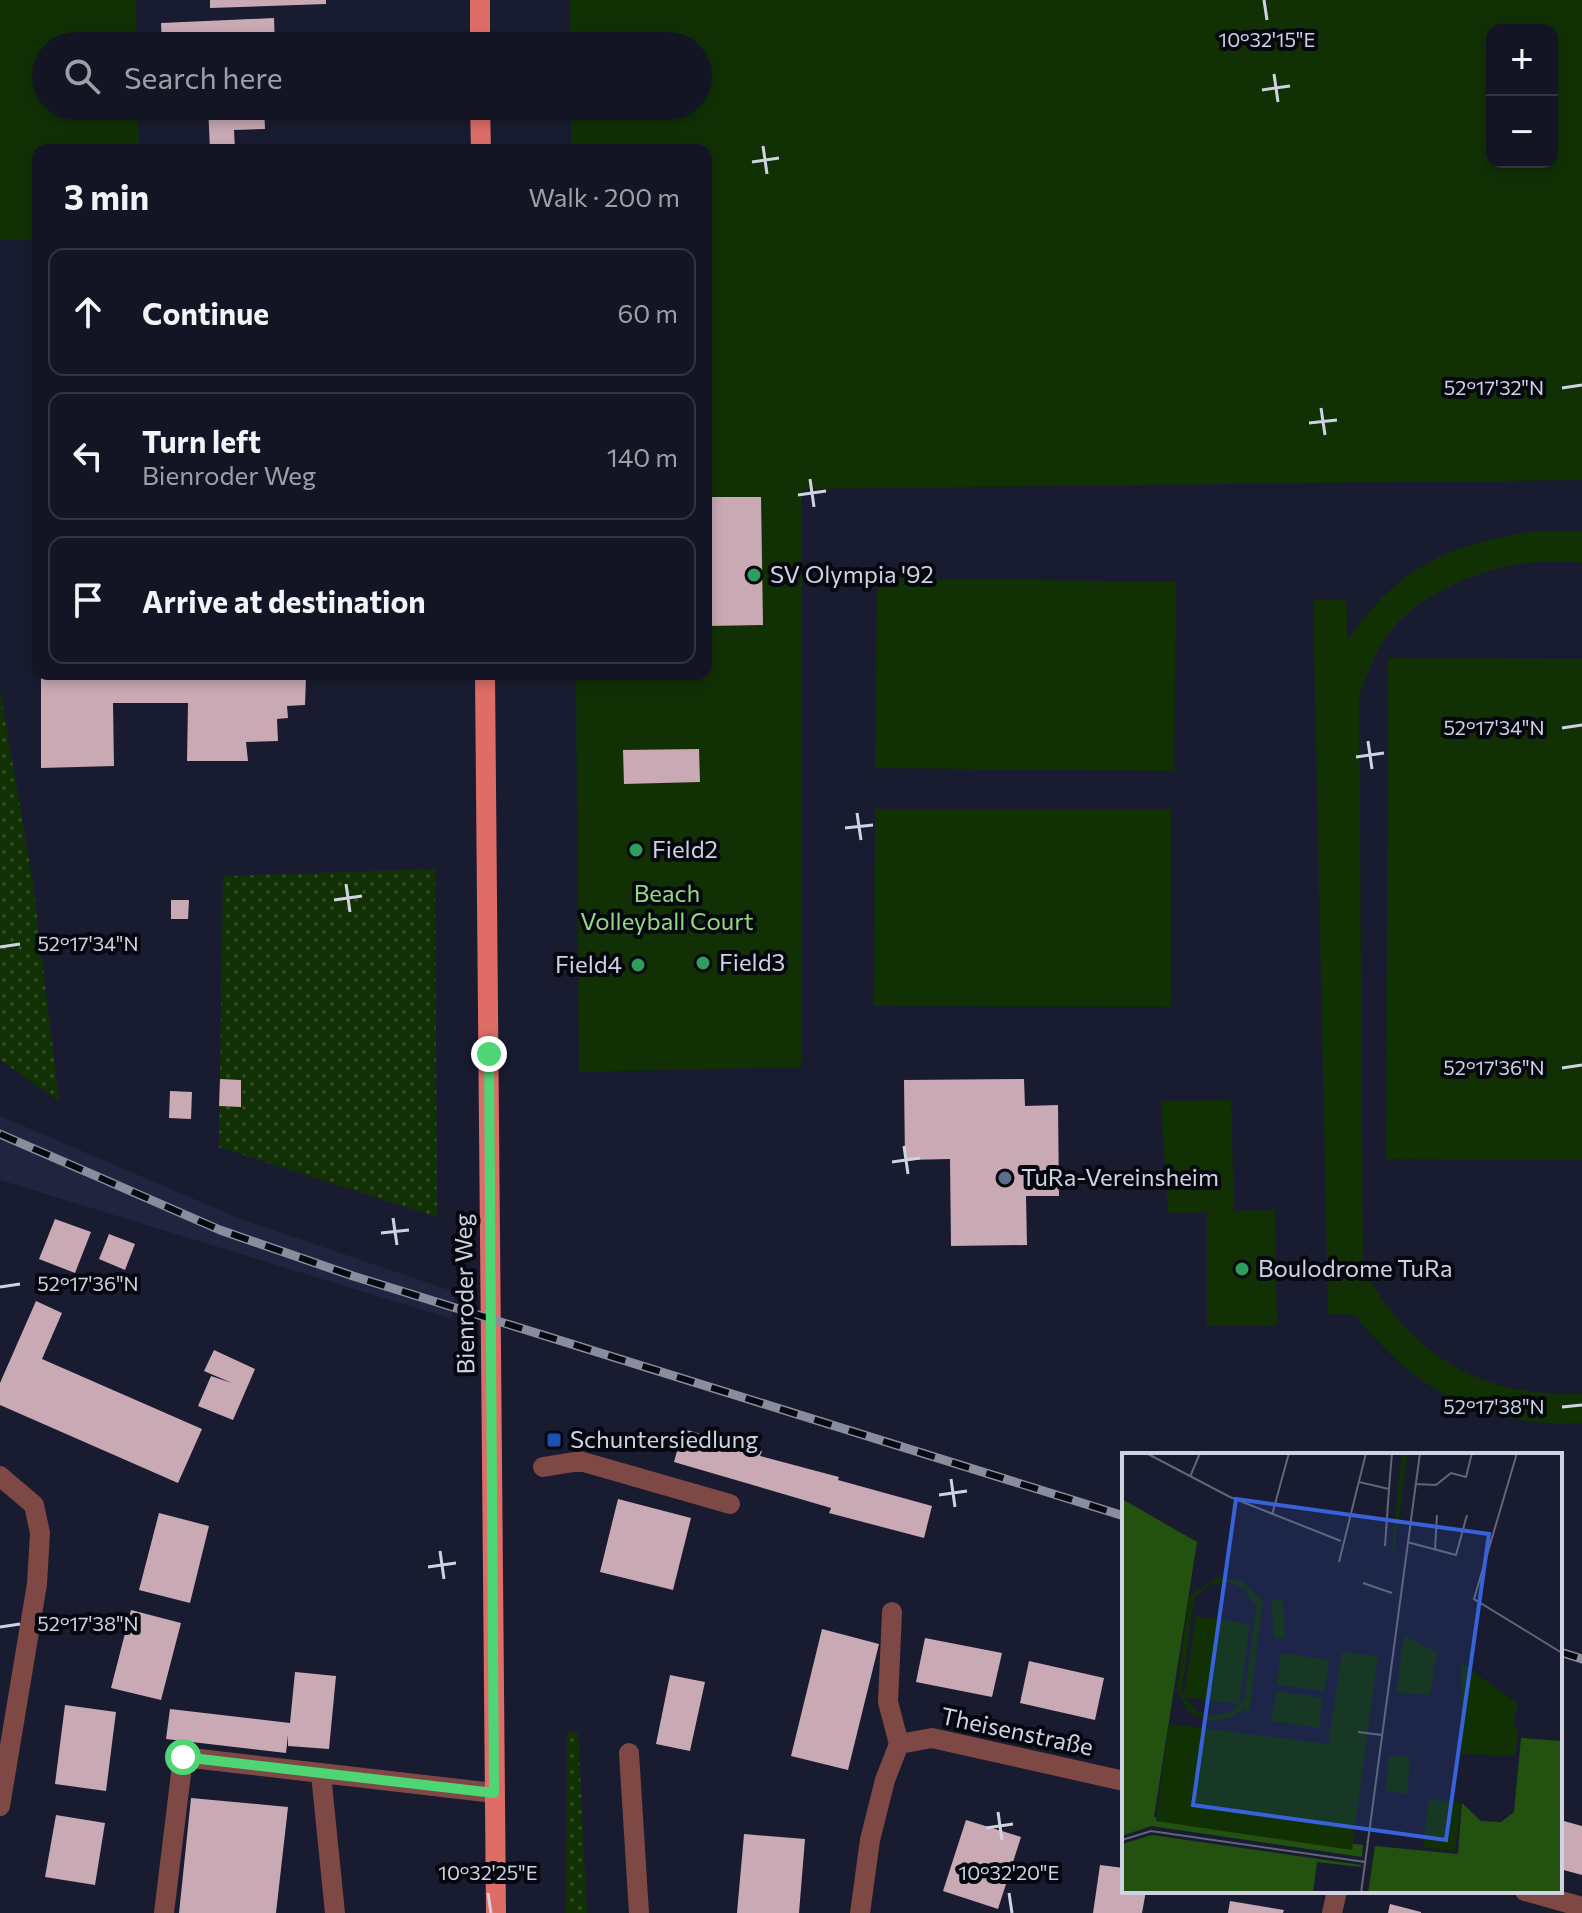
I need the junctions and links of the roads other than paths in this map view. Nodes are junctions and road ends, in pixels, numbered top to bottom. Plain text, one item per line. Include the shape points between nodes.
1 (480, 0) edge
2 (480, 32) edge
3 (480, 120) edge
4 (481, 144) edge
5 (485, 680) edge
6 (543, 1467) dead end
7 (0, 1476) edge
8 (730, 1504) dead end
9 (892, 1612) dead end
10 (899, 1744) junction
11 (629, 1753) dead end
12 (321, 1774) junction
13 (1122, 1781) edge
14 (494, 1793) junction
15 (0, 1806) edge
16 (1337, 1893) edge
17 (1532, 1893) edge
18 (1582, 1907) edge
19 (164, 1913) edge
20 (335, 1913) edge
21 (496, 1913) edge
22 (639, 1913) edge
23 (860, 1913) edge
24 (1332, 1913) edge

1 - 2 main road
3 - 4 main road
5 - 14 main road, Bienroder Weg
6 - 8 street via 580,1461
7 - 15 street via 34,1505 40,1533 37,1584
9 - 10 street via 888,1702
10 - 13 street, Theisenstraße via 932,1738
10 - 23 street via 870,1840
11 - 22 street
12 - 14 street
12 - 19 street via 183,1757
12 - 20 street
14 - 21 main road, Bienroder Weg
16 - 24 street
17 - 18 street

